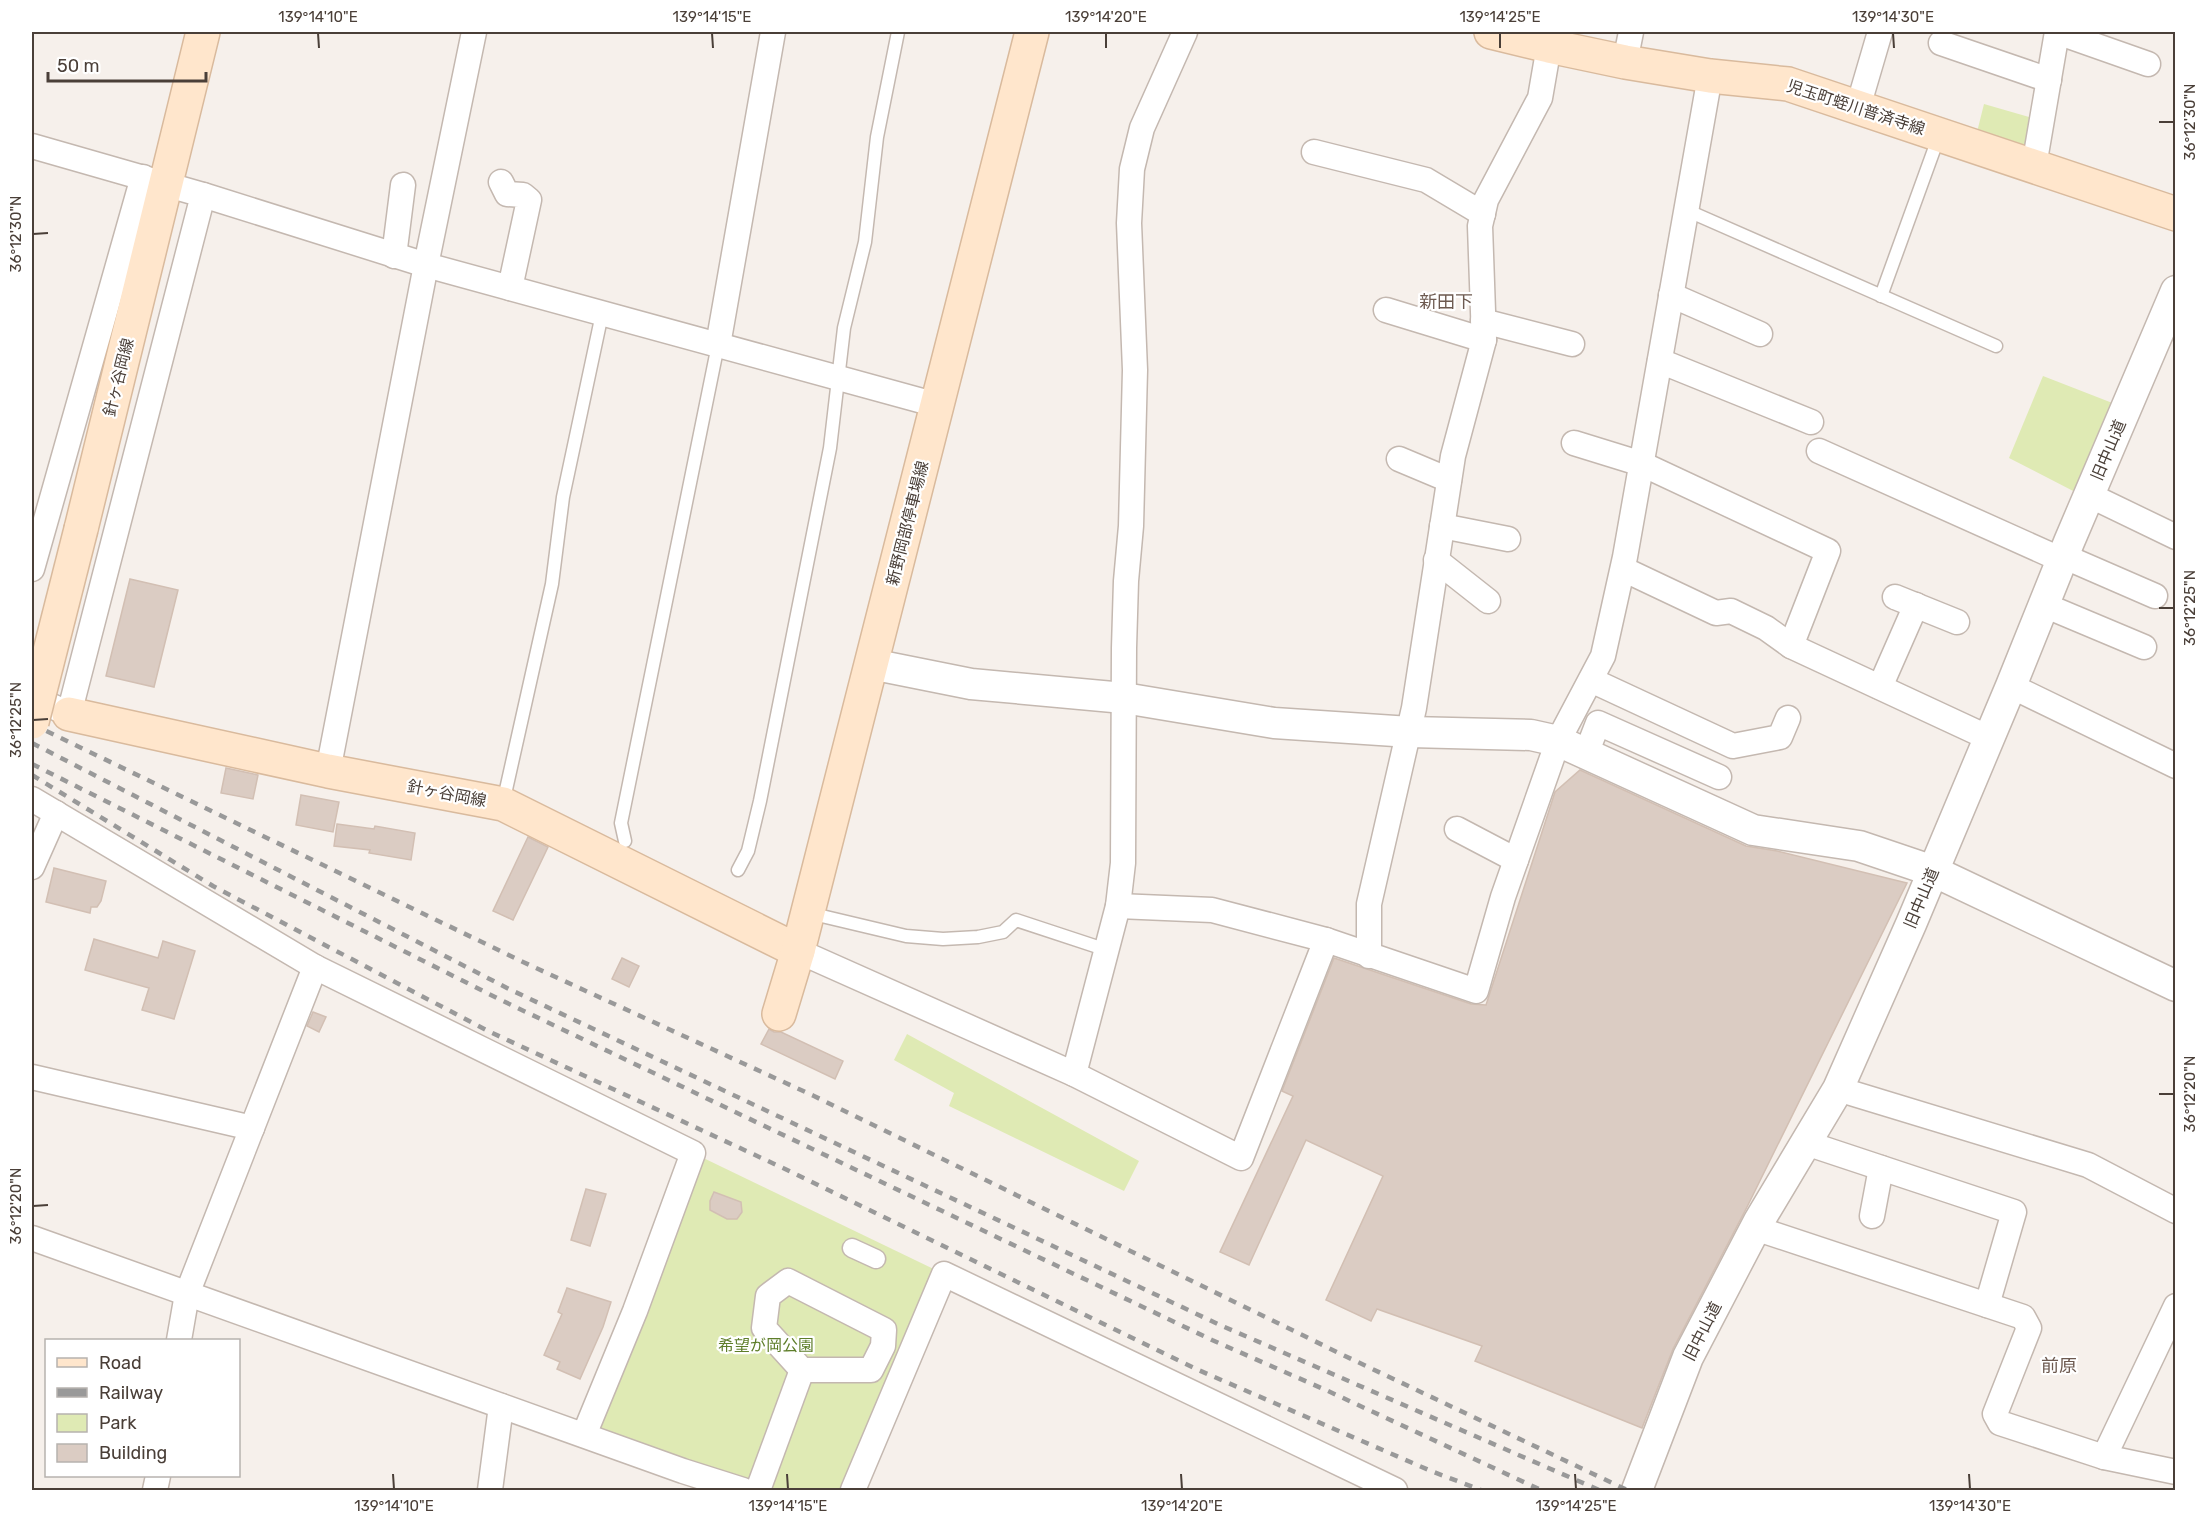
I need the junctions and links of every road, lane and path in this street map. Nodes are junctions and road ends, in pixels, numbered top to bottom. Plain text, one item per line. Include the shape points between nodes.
1 (203, 32) edge
2 (474, 32) edge
3 (773, 32) edge
4 (898, 32) edge
5 (1032, 32) edge
6 (1185, 32) edge
7 (1491, 32) edge
8 (1880, 32) edge
9 (2057, 32) edge
10 (1941, 43) dead end
11 (1548, 46) junction
12 (1628, 47) edge
13 (2148, 64) dead end
14 (1710, 76) junction
15 (2049, 80) junction
16 (1858, 107) junction
17 (1939, 134) junction
18 (32, 146) edge
19 (1314, 152) dead end
20 (2034, 166) junction
21 (154, 181) junction
22 (501, 182) dead end
23 (403, 185) dead end
24 (203, 195) junction
25 (1686, 210) junction
26 (1483, 214) junction
27 (2175, 214) edge
28 (394, 256) junction
29 (426, 266) junction
30 (510, 288) junction
31 (1671, 295) junction
32 (1881, 296) junction
33 (1386, 310) dead end
34 (2172, 310) edge
35 (602, 314) junction
36 (1484, 330) junction
37 (1760, 334) dead end
38 (1572, 344) dead end
39 (718, 345) junction
40 (1996, 346) dead end
41 (1660, 361) junction
42 (838, 378) junction
43 (937, 405) junction
44 (1811, 422) dead end
45 (1574, 443) dead end
46 (1819, 451) dead end
47 (1399, 459) dead end
48 (1642, 464) junction
49 (1449, 480) junction
50 (2089, 495) junction
51 (1442, 526) junction
52 (2175, 537) edge
53 (1508, 539) dead end
54 (2062, 558) junction
55 (1436, 560) junction
56 (32, 569) edge
57 (1623, 569) junction
58 (2155, 596) dead end
59 (1488, 601) dead end
60 (2044, 605) junction
61 (1957, 622) dead end
62 (1791, 646) junction
63 (2144, 647) dead end
64 (871, 664) junction
65 (1591, 680) junction
66 (2011, 686) junction
67 (1880, 687) junction
68 (32, 697) edge
69 (1124, 699) junction
70 (69, 714) junction
71 (1788, 718) dead end
72 (32, 723) edge
73 (1410, 732) junction
74 (1989, 738) junction
75 (1558, 741) junction
76 (1586, 754) junction
77 (2175, 766) edge
78 (328, 771) junction
79 (1719, 777) dead end
80 (32, 799) edge
81 (503, 804) junction
82 (56, 813) junction
83 (1457, 829) dead end
84 (625, 841) dead end
85 (1516, 860) junction
86 (32, 867) edge
87 (738, 870) dead end
88 (1933, 871) junction
89 (1118, 906) junction
90 (808, 913) junction
91 (1326, 940) junction
92 (1107, 950) junction
93 (798, 951) junction
94 (1369, 956) junction
95 (315, 967) junction
96 (2175, 986) edge
97 (778, 1014) dead end
98 (1074, 1074) junction
99 (32, 1077) edge
100 (1838, 1089) junction
101 (252, 1128) junction
102 (1806, 1143) junction
103 (1881, 1168) junction
104 (2175, 1211) edge
105 (1872, 1216) dead end
106 (1755, 1228) junction
107 (32, 1238) edge
108 (852, 1248) dead end
109 (876, 1259) dead end
110 (187, 1294) junction
111 (1987, 1305) junction
112 (2175, 1306) edge
113 (179, 1339) edge
114 (802, 1370) junction
115 (501, 1406) junction
116 (584, 1435) junction
117 (2104, 1457) junction
118 (2175, 1472) edge
119 (490, 1491) edge
120 (743, 1491) edge
121 (758, 1491) edge
122 (854, 1491) edge
123 (1395, 1491) edge
124 (1637, 1491) edge

1 - 21 main road, 針ヶ谷岡線
2 - 29 street
3 - 39 street
4 - 42 lane via 877,136 865,242 844,328
5 - 43 main road, 新野岡部停車場線
6 - 69 street via 1142,128 1132,169 1129,223 1135,370
7 - 11 main road, 児玉町蛭川普済寺線
8 - 16 street
9 - 13 street
9 - 15 street
10 - 15 street
11 - 12 main road, 児玉町蛭川普済寺線
11 - 26 street via 1540,98 1486,200
12 - 14 main road, 児玉町蛭川普済寺線
14 - 16 main road, 児玉町蛭川普済寺線 via 1788,84
14 - 25 street
15 - 20 street
16 - 17 main road, 児玉町蛭川普済寺線
17 - 20 main road, 児玉町蛭川普済寺線
17 - 32 lane
18 - 21 street
19 - 26 street via 1426,180
20 - 27 main road, 児玉町蛭川普済寺線
21 - 24 street
21 - 56 street
21 - 72 main road, 針ヶ谷岡線, bridge via 81,529
22 - 30 street via 507,194 523,195 529,200
23 - 28 street
24 - 28 street
24 - 70 street
25 - 31 street
25 - 32 lane
26 - 36 street via 1480,226
28 - 29 street
29 - 30 street
29 - 78 street
30 - 35 street
31 - 37 street
31 - 41 street
32 - 40 lane
33 - 36 street
34 - 50 street, 旧中山道
35 - 39 street
35 - 81 lane via 563,497 552,584
36 - 38 street
36 - 49 street
39 - 42 street
39 - 84 lane via 621,824
41 - 44 street
41 - 48 street
42 - 43 street
42 - 87 lane via 830,448 760,801 748,851
43 - 64 main road, 新野岡部停車場線
45 - 48 street
46 - 54 street
47 - 49 street
48 - 57 street
48 - 62 street via 1828,551
49 - 51 street
50 - 52 street
50 - 54 street, 旧中山道
51 - 53 street
51 - 55 street
54 - 58 street
54 - 60 street, 旧中山道
55 - 59 street
55 - 73 street
57 - 62 street via 1716,612 1731,611
57 - 65 street via 1603,656
60 - 63 street
60 - 66 street, 旧中山道
61 - 67 street via 1905,601
62 - 67 street
64 - 69 street via 970,684
64 - 90 main road, 新野岡部停車場線
65 - 71 street via 1733,746 1780,737
65 - 75 street
66 - 74 street, 旧中山道
66 - 77 street
67 - 74 street
68 - 70 street
69 - 73 street via 1274,723
69 - 89 street via 1123,863
70 - 78 main road, 針ヶ谷岡線
73 - 75 street via 1531,735
73 - 94 street via 1369,904
74 - 88 street, 旧中山道
75 - 76 street
75 - 85 street
76 - 79 street via 1598,723
76 - 88 street via 1754,830 1859,846
78 - 81 main road, 針ヶ谷岡線
80 - 82 street
81 - 93 main road, 針ヶ谷岡線
82 - 86 street
82 - 95 street
83 - 85 street
85 - 94 street via 1476,992
88 - 96 street
88 - 100 street, 旧中山道
89 - 91 street via 1212,910
89 - 92 street
90 - 92 lane via 906,936 943,939 1003,932 1016,920
90 - 93 main road, 新野岡部停車場線
91 - 94 street
91 - 98 street via 1241,1158
92 - 98 street
93 - 97 main road, 新野岡部停車場線
93 - 98 street
95 - 101 street
95 - 116 street via 693,1153
99 - 101 street
100 - 102 street, 旧中山道
100 - 104 street via 2088,1165
101 - 110 street
102 - 103 street
102 - 106 street, 旧中山道
103 - 105 street
103 - 111 street via 2014,1212
106 - 111 street
106 - 124 street, 旧中山道 via 1688,1357
107 - 110 street
108 - 109 street
110 - 113 street
110 - 115 street
111 - 117 street via 2024,1317 2029,1328 1995,1414 2000,1424
112 - 117 street
114 - 114 street via 764,1328 768,1296 788,1281 884,1330 883,1346 871,1370
114 - 121 street
115 - 116 street
115 - 119 street
116 - 120 street
117 - 118 street
122 - 123 street via 944,1274

